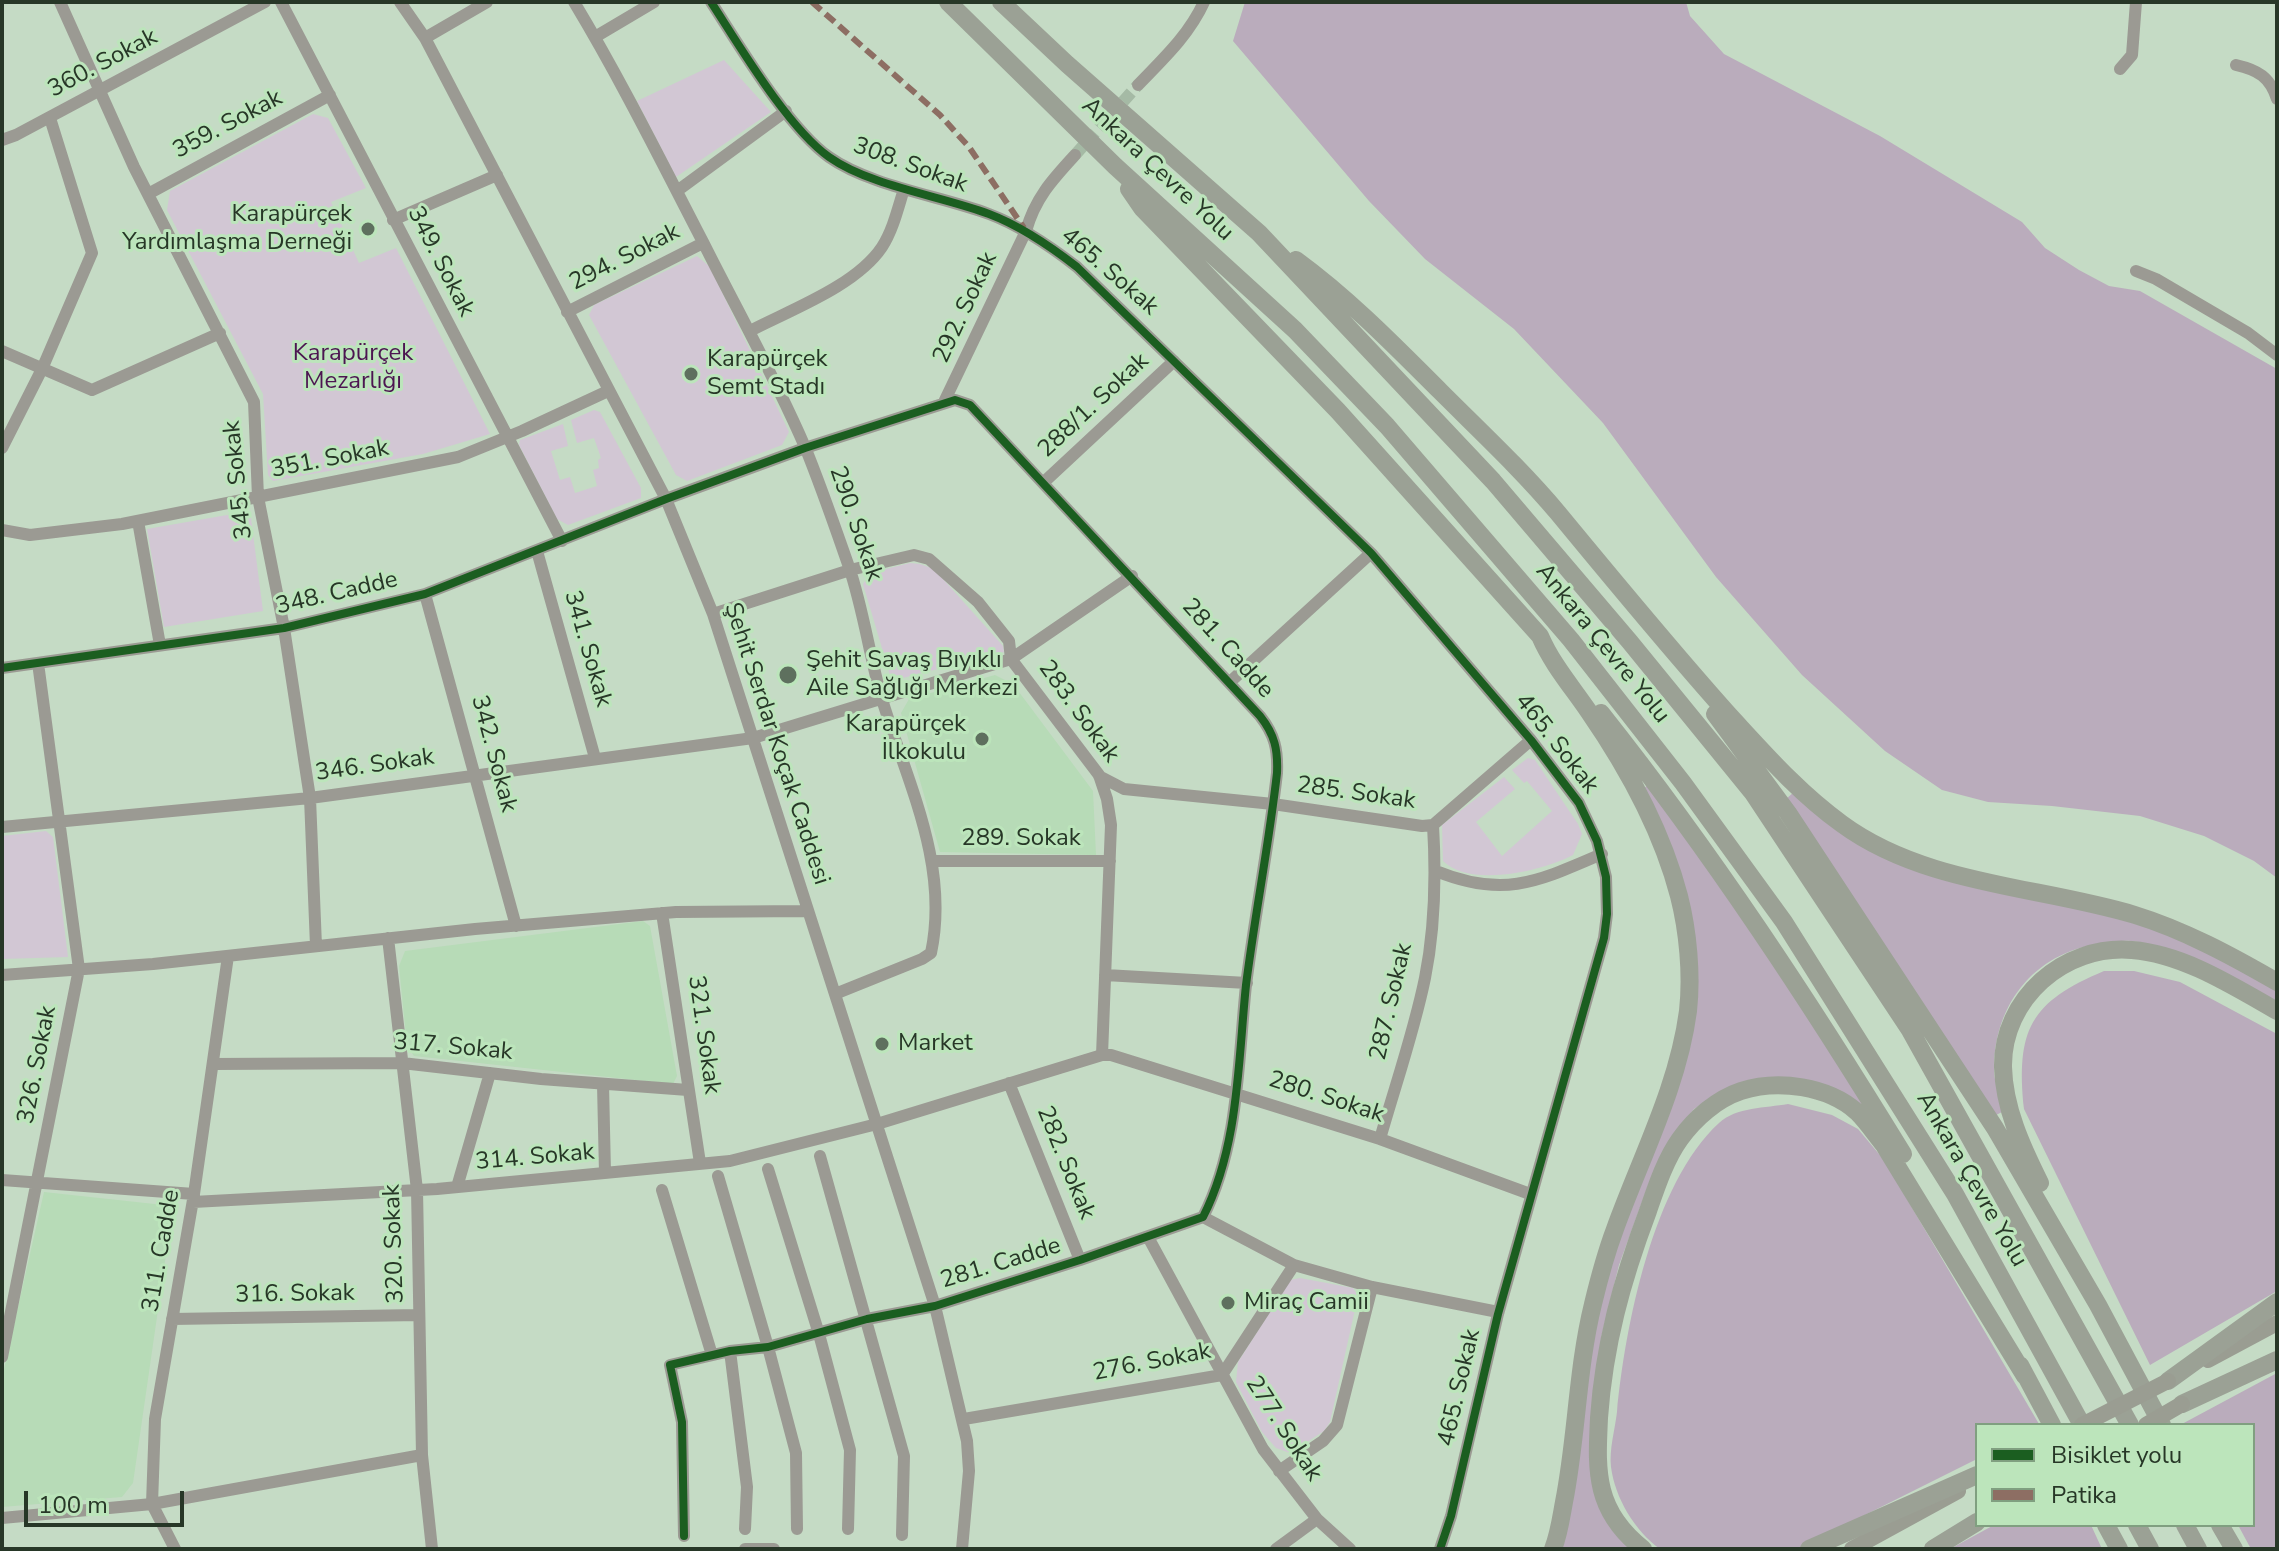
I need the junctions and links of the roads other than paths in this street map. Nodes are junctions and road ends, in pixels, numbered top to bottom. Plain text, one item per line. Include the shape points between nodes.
1 (60, 2) edge
2 (265, 2) edge
3 (281, 2) edge
4 (400, 2) edge
5 (487, 2) edge
6 (574, 2) edge
7 (654, 2) edge
8 (711, 2) edge
9 (948, 2) edge
10 (1001, 2) edge
11 (1204, 2) edge
12 (2136, 2) edge
13 (595, 37) junction
14 (425, 38) junction
15 (2236, 65) dead end
16 (2120, 69) dead end
17 (1138, 85) tunnel mouth
18 (100, 92) junction
19 (330, 95) junction
20 (2277, 99) edge
21 (786, 111) junction
22 (50, 118) junction
23 (2, 140) edge
24 (1075, 155) tunnel mouth
25 (1115, 166) junction
26 (497, 175) junction
27 (904, 189) junction
28 (677, 191) junction
29 (148, 194) junction
30 (393, 220) junction
31 (1026, 231) junction
32 (1259, 233) junction
33 (703, 243) junction
34 (2136, 271) dead end
35 (567, 312) junction
36 (750, 331) junction
37 (220, 333) junction
38 (2, 351) edge
39 (2277, 355) edge
40 (1174, 361) junction
41 (42, 369) junction
42 (608, 391) junction
43 (944, 402) junction
44 (507, 438) junction
45 (2, 448) edge
46 (805, 448) junction
47 (1043, 483) junction
48 (258, 497) junction
49 (666, 499) junction
50 (138, 521) junction
51 (2, 530) edge
52 (562, 541) junction
53 (537, 551) junction
54 (1371, 553) junction
55 (850, 570) junction
56 (1132, 576) junction
57 (425, 594) junction
58 (713, 614) junction
59 (284, 628) junction
60 (1540, 636) junction
61 (1659, 637) junction
62 (160, 645) junction
63 (1011, 659) junction
64 (38, 663) junction
65 (2, 668) edge
66 (1230, 682) junction
67 (882, 697) junction
68 (753, 738) junction
69 (1531, 740) junction
70 (595, 758) junction
71 (476, 774) junction
72 (1099, 775) junction
73 (1124, 789) junction
74 (310, 798) junction
75 (1273, 804) junction
76 (1110, 814) junction
77 (59, 821) junction
78 (1433, 825) junction
79 (2, 827) edge
80 (1602, 854) junction
81 (933, 861) junction
82 (1110, 861) junction
83 (1436, 871) junction
84 (806, 911) junction
85 (662, 913) junction
86 (516, 926) junction
87 (388, 938) junction
88 (316, 946) junction
89 (228, 956) junction
90 (79, 969) junction
91 (2, 975) edge
92 (1105, 975) junction
93 (2277, 982) edge
94 (1247, 983) junction
95 (835, 994) junction
96 (2277, 1011) edge
97 (1102, 1055) junction
98 (402, 1063) junction
99 (213, 1064) junction
100 (490, 1073) junction
101 (1009, 1083) junction
102 (603, 1084) junction
103 (688, 1090) junction
104 (1236, 1092) junction
105 (877, 1124) junction
106 (1380, 1139) junction
107 (820, 1156) dead end
108 (700, 1163) junction
109 (768, 1169) dead end
110 (605, 1173) junction
111 (718, 1176) dead end
112 (2, 1180) edge
113 (37, 1183) junction
114 (457, 1187) junction
115 (417, 1190) junction
116 (662, 1190) dead end
117 (1530, 1194) junction
118 (194, 1198) junction
119 (1203, 1217) junction
120 (1148, 1237) junction
121 (1080, 1260) junction
122 (1294, 1265) junction
123 (1372, 1287) junction
124 (2277, 1302) edge
125 (2098, 1305) junction
126 (935, 1306) junction
127 (1498, 1312) junction
128 (419, 1315) junction
129 (172, 1319) junction
130 (867, 1319) junction
131 (2277, 1323) edge
132 (819, 1334) junction
133 (768, 1347) junction
134 (730, 1351) junction
135 (712, 1355) junction
136 (2, 1357) edge
137 (2277, 1357) edge
138 (1222, 1375) junction
139 (2025, 1376) junction
140 (2168, 1381) junction
141 (2182, 1404) joint
142 (964, 1419) junction
143 (2051, 1423) edge
144 (2081, 1423) edge
145 (2086, 1423) edge
146 (2129, 1423) edge
147 (2149, 1423) edge
148 (2161, 1423) edge
149 (422, 1455) junction
150 (1279, 1471) junction
151 (1975, 1476) edge
152 (1975, 1482) edge
153 (152, 1504) junction
154 (2, 1518) edge
155 (1317, 1519) junction
156 (1975, 1521) edge
157 (1975, 1521) edge
158 (2107, 1527) edge
159 (2138, 1527) edge
160 (2186, 1527) edge
161 (2219, 1527) edge
162 (2219, 1527) edge
163 (745, 1529) dead end
164 (797, 1529) dead end
165 (848, 1529) dead end
166 (902, 1535) dead end
167 (684, 1536) dead end
168 (175, 1549) edge
169 (432, 1549) edge
170 (745, 1549) edge
171 (774, 1549) edge
172 (962, 1549) edge
173 (1276, 1549) edge
174 (1350, 1549) edge
175 (1440, 1549) edge
176 (1553, 1549) edge
177 (1643, 1549) edge
178 (1809, 1549) edge
179 (1852, 1549) edge
180 (1919, 1549) edge
181 (1933, 1549) edge
182 (2119, 1549) edge
183 (2150, 1549) edge
184 (2198, 1549) edge
185 (2228, 1549) edge
186 (2234, 1549) edge

1 - 18 street, 345. Sokak
2 - 18 street, 360. Sokak
3 - 19 street, 349. Sokak
4 - 14 street, Şehit Serdar Koçak Caddesi
5 - 14 street
6 - 13 street, 290. Sokak
7 - 13 street
8 - 21 street, 308. Sokak
9 - 25 highway, Ankara Çevre Yolu
10 - 32 highway, Ankara Çevre Yolu
11 - 17 street via 1196,20
12 - 16 street via 2132,55
13 - 28 street, 290. Sokak
14 - 26 street, Şehit Serdar Koçak Caddesi
15 - 20 street via 2257,70
18 - 22 street, 360. Sokak
18 - 29 street, 345. Sokak
19 - 29 street, 359. Sokak
19 - 30 street, 349. Sokak
21 - 27 street, 308. Sokak via 829,157
21 - 28 street
22 - 23 street, 360. Sokak
22 - 41 street via 92,253
24 - 31 street, 292. Sokak via 1040,196
25 - 60 highway via 1142,208 1338,411
25 - 144 highway, Ankara Çevre Yolu via 1295,330 1387,426 1571,640 1683,783 1784,922 1869,1053 1955,1194
26 - 30 street
26 - 35 street, Şehit Serdar Koçak Caddesi
27 - 31 street, 308. Sokak via 990,214
27 - 36 street via 889,233 871,261 835,287
28 - 33 street, 290. Sokak
29 - 37 street, 345. Sokak
30 - 44 street, 349. Sokak
31 - 40 street, 465. Sokak via 1077,267
31 - 43 street, 292. Sokak
32 - 61 highway via 1330,285 1469,420 1555,510
32 - 146 highway, Ankara Çevre Yolu via 1493,481 1753,793 1910,1030
33 - 35 street, 294. Sokak
33 - 36 street, 290. Sokak
34 - 39 street via 2248,333
35 - 42 street, Şehit Serdar Koçak Caddesi
36 - 46 street, 290. Sokak
37 - 41 street via 92,390
37 - 48 street, 345. Sokak via 254,402
38 - 41 street
40 - 47 street, 288/1. Sokak
40 - 54 street, 465. Sokak
41 - 45 street
42 - 44 street, 351. Sokak
42 - 49 street, Şehit Serdar Koçak Caddesi
43 - 46 street
43 - 47 street, 281. Cadde via 970,405
44 - 48 street, 351. Sokak via 458,457
44 - 52 street, 349. Sokak
46 - 49 street
46 - 55 street, 290. Sokak
47 - 56 street, 281. Cadde
48 - 50 street, 351. Sokak
48 - 59 street, 345. Sokak
49 - 52 street, 348. Cadde
49 - 58 street, Şehit Serdar Koçak Caddesi
50 - 51 street, 351. Sokak via 30,535
50 - 62 street
52 - 53 street, 348. Cadde
53 - 57 street, 348. Cadde
53 - 70 street, 341. Sokak
54 - 66 street
54 - 69 street, 465. Sokak
55 - 58 street, 283. Sokak
55 - 63 street, 283. Sokak via 914,555 929,559 978,602 1009,641
55 - 67 street, 290. Sokak
56 - 63 street, 346. Sokak
56 - 66 street, 281. Cadde
57 - 59 street, 348. Cadde
57 - 71 street, 342. Sokak
58 - 68 street, Şehit Serdar Koçak Caddesi
59 - 62 street, 348. Cadde
59 - 74 street, 345. Sokak
60 - 139 highway via 1665,794 1845,1060 1942,1216
60 - 176 highway via 1630,778 1660,839 1679,897 1688,956 1688,1010 1676,1067 1615,1230 1593,1306
61 - 93 highway via 1792,783 1844,826 1906,858 1981,881 2137,916 2226,953
61 - 125 highway via 1788,813 1914,1004 1995,1128
62 - 64 street, 348. Cadde
63 - 67 street, 346. Sokak
63 - 72 street, 283. Sokak
64 - 65 street, 348. Cadde
64 - 77 street, 326. Sokak
66 - 75 street, 281. Cadde via 1274,738
67 - 68 street, 346. Sokak
67 - 81 street, 290. Sokak
68 - 70 street, 346. Sokak
68 - 84 street, Şehit Serdar Koçak Caddesi
69 - 78 street, 285. Sokak
69 - 80 street, 465. Sokak via 1579,803
70 - 71 street, 346. Sokak
71 - 74 street, 346. Sokak
71 - 86 street, 342. Sokak
72 - 73 street, 285. Sokak
72 - 76 street, 283. Sokak
73 - 75 street, 285. Sokak
73 - 76 street
74 - 77 street, 346. Sokak
74 - 88 street, 345. Sokak
75 - 78 street, 285. Sokak
75 - 94 street, 281. Cadde
76 - 82 street, 283. Sokak
77 - 79 street, 346. Sokak
77 - 90 street, 326. Sokak
78 - 83 street, 287. Sokak
80 - 83 street via 1512,885 1479,885
80 - 117 street, 465. Sokak via 1607,896 1601,950
81 - 82 street, 289. Sokak
81 - 95 street, 290. Sokak via 931,953
82 - 92 street, 283. Sokak
83 - 106 street, 287. Sokak via 1425,976
84 - 85 street
84 - 95 street, Şehit Serdar Koçak Caddesi
85 - 86 street
85 - 103 street, 321. Sokak
86 - 87 street
87 - 88 street
87 - 98 street, 320. Sokak
88 - 89 street
89 - 90 street
89 - 99 street, 311. Cadde
90 - 91 street
90 - 113 street, 326. Sokak
92 - 94 street
92 - 97 street, 283. Sokak
94 - 104 street, 281. Cadde
95 - 105 street, Şehit Serdar Koçak Caddesi
96 - 125 highway via 2179,961 2132,950 2075,958 2028,994 2009,1027 2003,1066 2008,1104
97 - 101 street, 280. Sokak
97 - 104 street, 280. Sokak
98 - 99 street, 317. Sokak
98 - 100 street, 317. Sokak
98 - 115 street, 320. Sokak
99 - 118 street, 311. Cadde
100 - 102 street, 317. Sokak
100 - 114 street
101 - 105 street, 280. Sokak
101 - 121 street, 282. Sokak
102 - 103 street, 317. Sokak
102 - 110 street
103 - 108 street, 321. Sokak
104 - 106 street, 280. Sokak
104 - 119 street, 281. Cadde via 1226,1150
105 - 108 street, 314. Sokak via 730,1161
105 - 126 street, Şehit Serdar Koçak Caddesi
106 - 117 street, 280. Sokak
107 - 130 street
108 - 110 street, 314. Sokak
109 - 132 street
110 - 114 street, 314. Sokak
111 - 133 street
112 - 113 street, 314. Sokak
113 - 118 street, 314. Sokak
113 - 136 street, 326. Sokak
114 - 115 street, 314. Sokak
115 - 118 street, 314. Sokak
115 - 128 street, 320. Sokak
116 - 135 street
117 - 127 street, 465. Sokak
118 - 129 street, 311. Cadde
119 - 120 street, 281. Cadde
119 - 122 street
120 - 121 street, 281. Cadde
120 - 138 street, 277. Sokak
121 - 126 street, 281. Cadde
122 - 123 street
122 - 138 street, 276. Sokak
123 - 127 street
123 - 150 street via 1337,1425
124 - 140 highway
125 - 148 highway
126 - 130 street, 281. Cadde
126 - 142 street, Şehit Serdar Koçak Caddesi
127 - 175 street, 465. Sokak
128 - 129 street, 316. Sokak
128 - 149 street, 320. Sokak
129 - 153 street, 311. Cadde via 155,1419
130 - 132 street, 281. Cadde
130 - 166 street via 904,1456
131 - 140 main road
132 - 133 street, 281. Cadde
132 - 165 street via 850,1450
133 - 134 street, 281. Cadde
133 - 164 street via 796,1453
134 - 135 street, 281. Cadde
134 - 163 street via 747,1487
135 - 167 street, 281. Cadde via 670,1365 682,1422
137 - 141 highway
138 - 142 street, 276. Sokak
138 - 150 street, 277. Sokak
139 - 143 highway
139 - 177 highway via 1884,1145 1855,1111 1819,1090 1784,1086 1742,1091 1706,1109 1679,1140 1625,1271 1603,1367 1597,1455 1602,1492 1612,1515
140 - 145 main road, bridge
141 - 147 main road, bridge
142 - 172 street, Şehit Serdar Koçak Caddesi via 969,1471
149 - 153 street
149 - 169 street, 320. Sokak
150 - 155 street, 277. Sokak
151 - 178 highway
152 - 179 main road
153 - 154 street
153 - 168 street, 311. Cadde
155 - 173 street
155 - 174 street, 277. Sokak
156 - 180 main road
157 - 181 highway
158 - 182 highway
159 - 183 highway
160 - 184 highway
161 - 185 highway
162 - 186 highway
170 - 171 street

